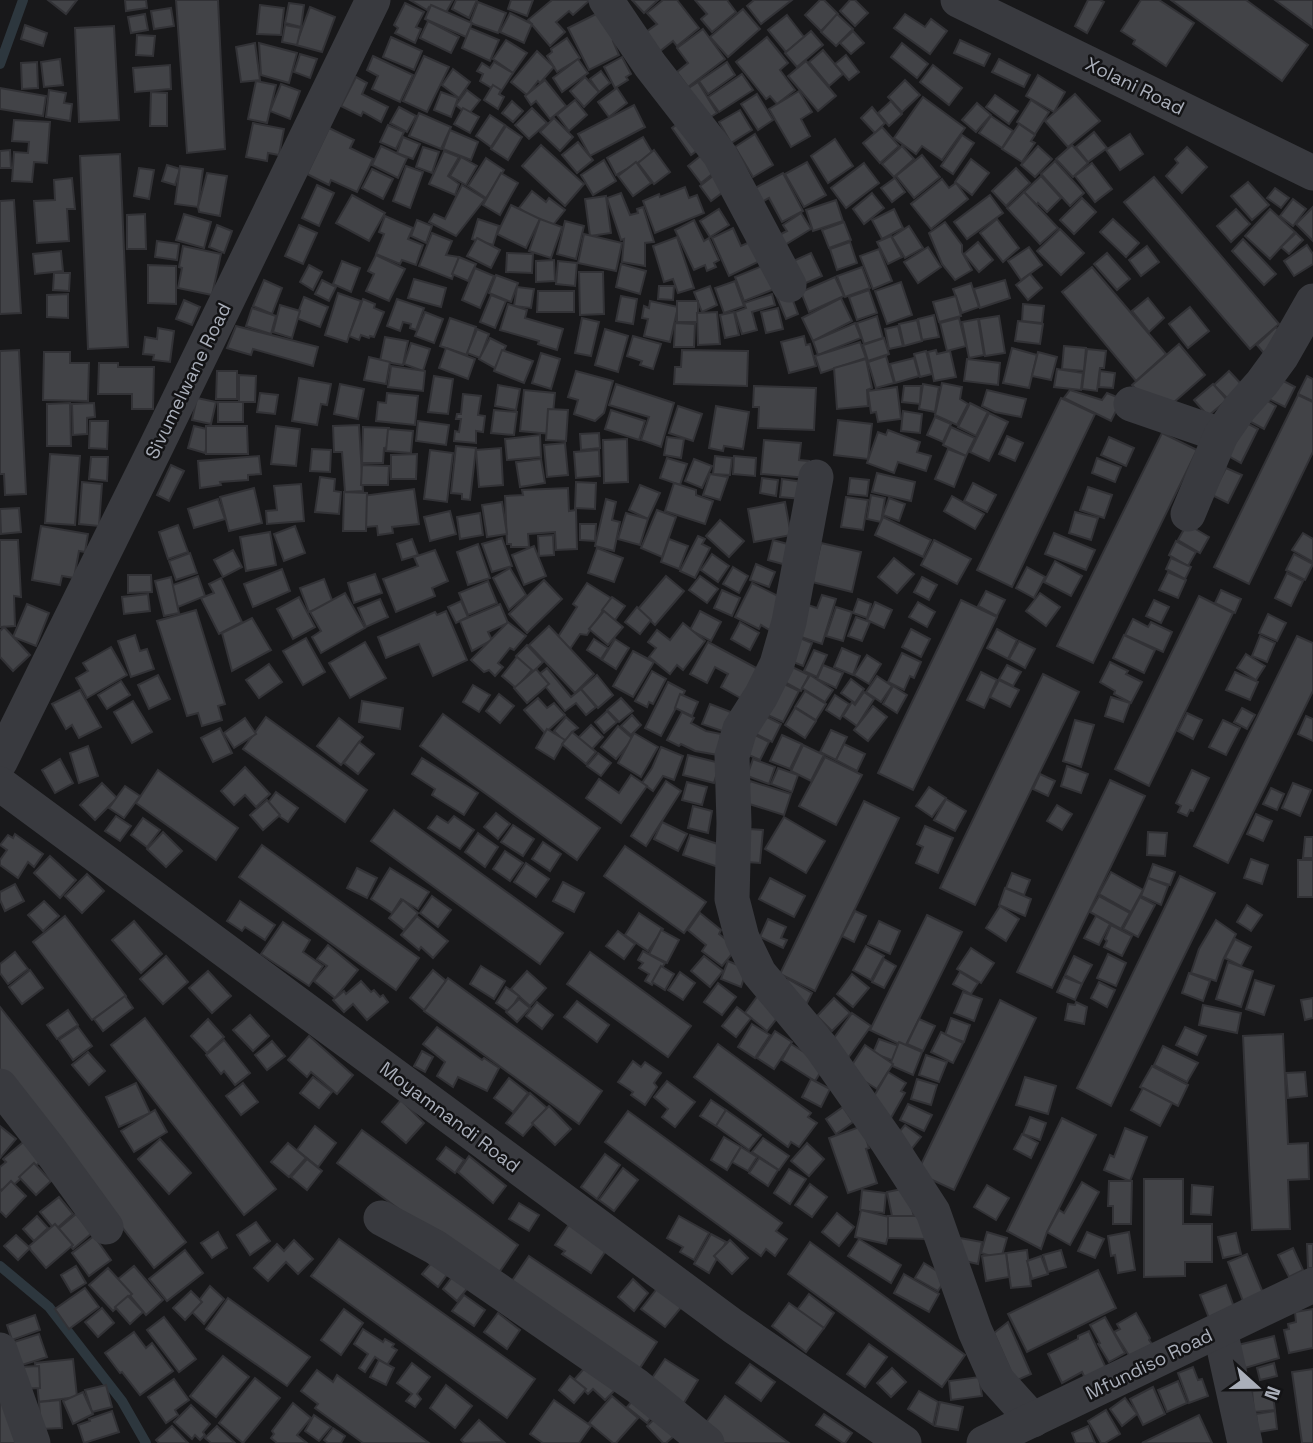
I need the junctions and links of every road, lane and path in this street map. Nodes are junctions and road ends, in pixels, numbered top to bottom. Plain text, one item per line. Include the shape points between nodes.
1 (373, 0) edge
2 (606, 0) edge
3 (958, 0) edge
4 (1313, 173) edge
5 (789, 285) dead end
6 (1313, 301) edge
7 (1131, 404) dead end
8 (1221, 435) junction
9 (816, 477) dead end
10 (1188, 514) dead end
11 (0, 762) edge
12 (0, 784) edge
13 (0, 1086) edge
14 (381, 1218) dead end
15 (106, 1227) dead end
16 (1313, 1286) edge
17 (1220, 1330) junction
18 (0, 1350) edge
19 (1033, 1420) junction
20 (33, 1443) edge
21 (707, 1443) edge
22 (904, 1443) edge
23 (984, 1443) edge
24 (1245, 1443) edge

1 - 11 street, Sivumelwane Road
2 - 5 street via 720,155
3 - 4 street, Xolani Road
6 - 8 street via 1281,357
7 - 8 street
8 - 10 street
9 - 19 street via 778,664 740,729 732,756 732,899 742,938 759,974 821,1047 933,1212 997,1380
12 - 22 street, Moyamnandi Road via 733,1326
13 - 15 street
14 - 21 street via 435,1247 637,1387
16 - 17 street, Mfundiso Road
17 - 19 street, Mfundiso Road
17 - 24 street
18 - 20 street
19 - 23 street, Mfundiso Road

